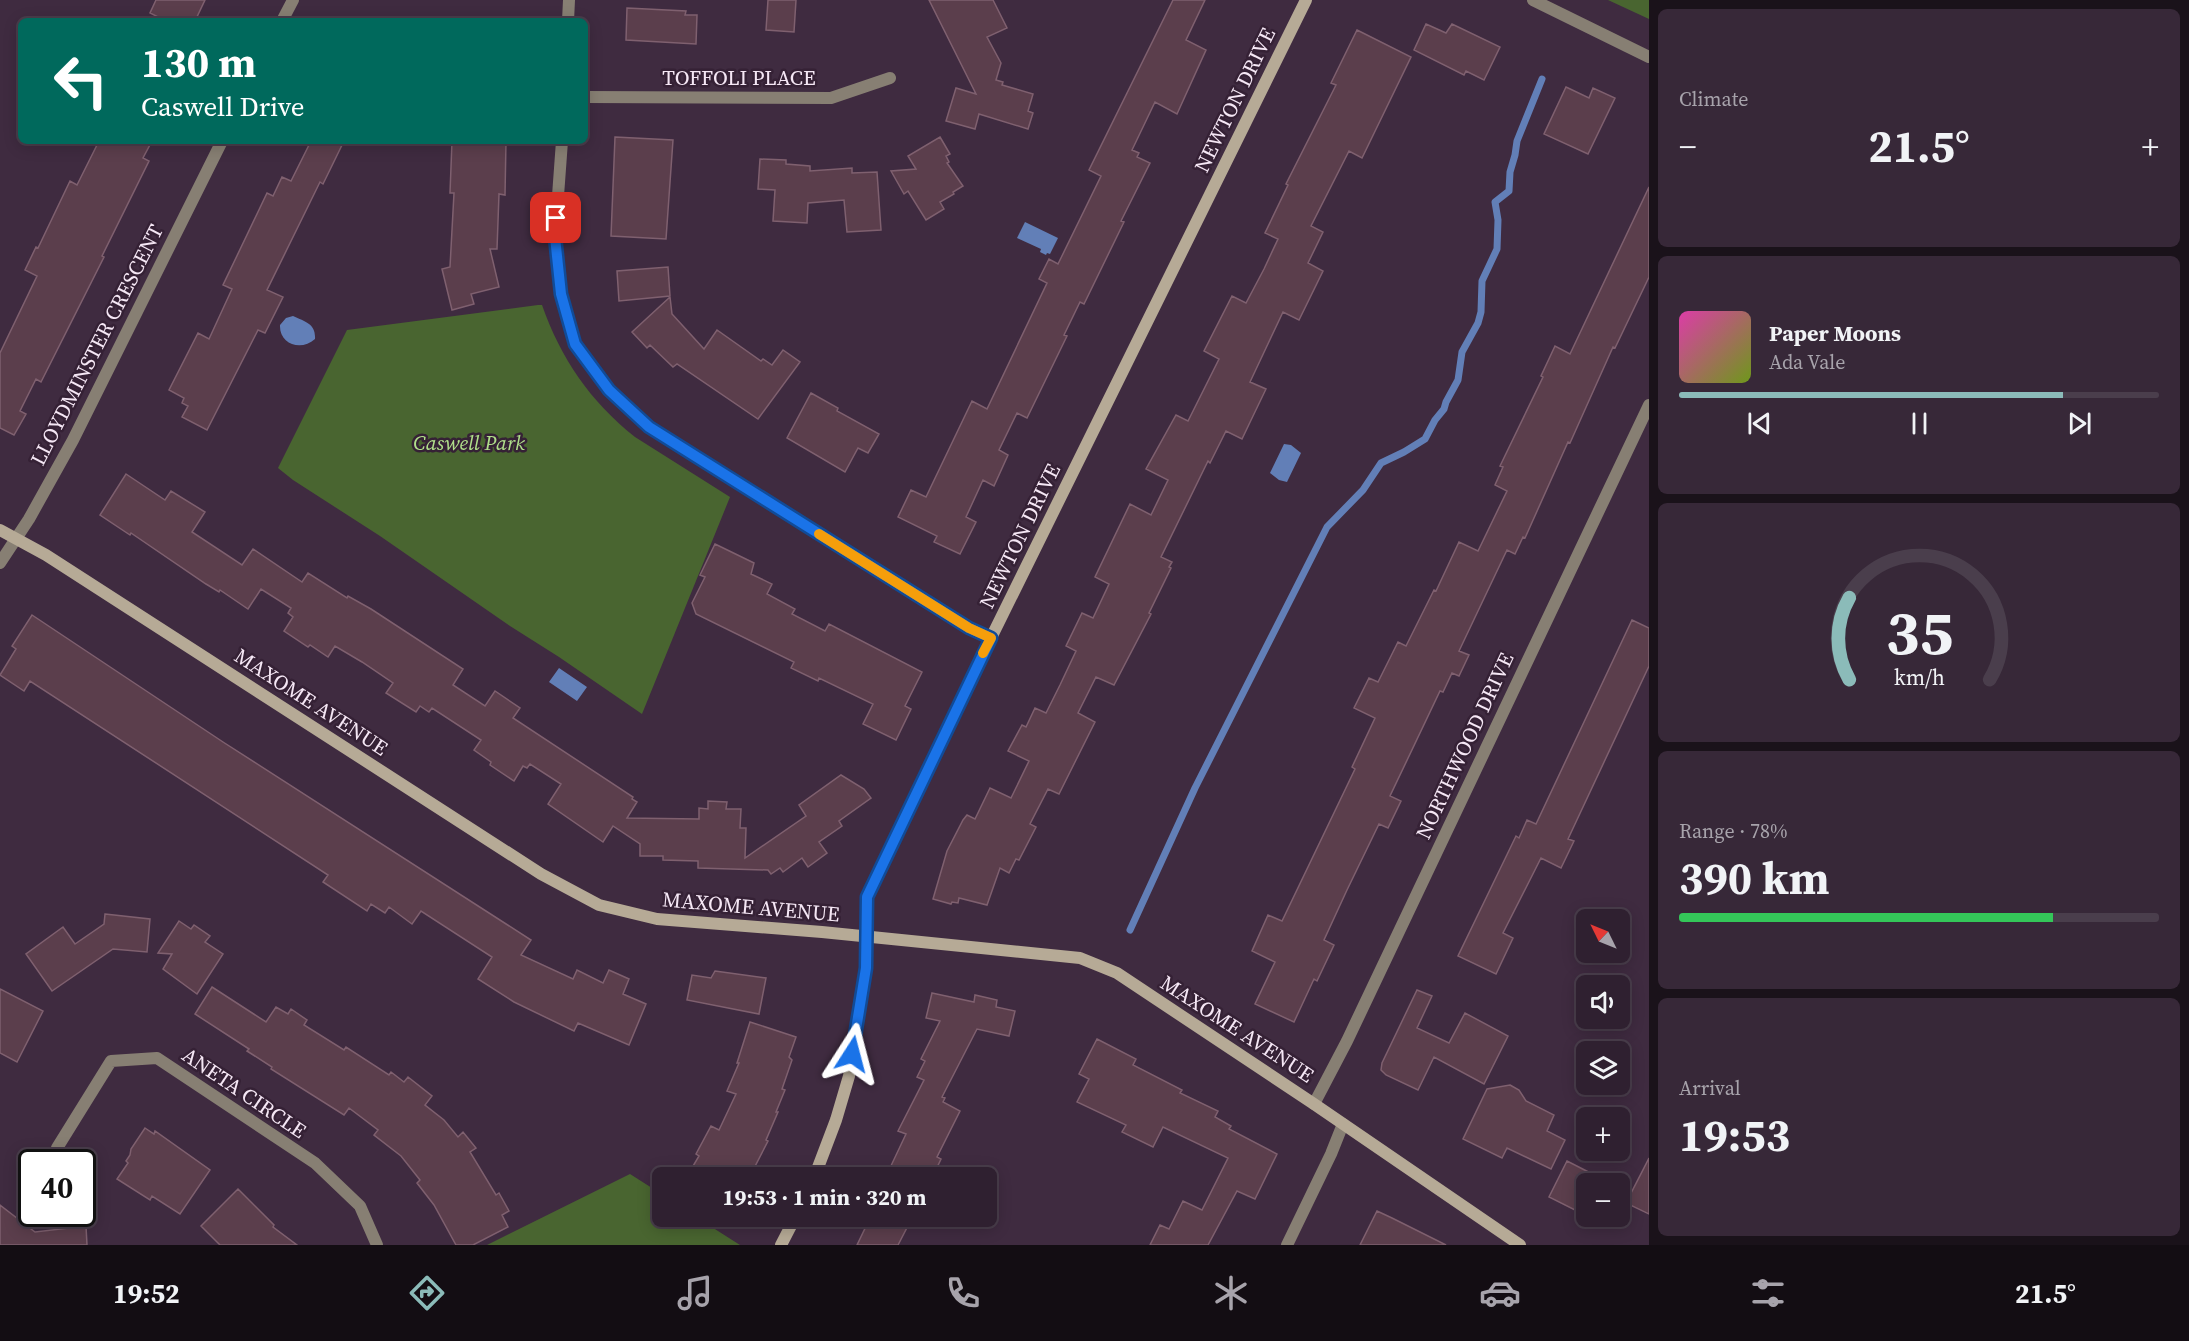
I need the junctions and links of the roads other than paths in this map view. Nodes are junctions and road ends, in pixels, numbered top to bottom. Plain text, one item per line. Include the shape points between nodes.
1 (293, 0) edge
2 (569, 0) edge
3 (1306, 0) edge
4 (1533, 0) edge
5 (284, 18) edge
6 (568, 18) edge
7 (1649, 57) edge
8 (890, 78) dead end
9 (588, 97) edge
10 (221, 144) edge
11 (562, 144) edge
12 (1649, 405) edge
13 (0, 530) edge
14 (16, 538) junction
15 (0, 563) edge
16 (991, 638) junction
17 (866, 937) junction
18 (1314, 1104) junction
19 (1343, 1124) junction
20 (57, 1148) dead end
21 (818, 1167) edge
22 (790, 1227) edge
23 (377, 1245) edge
24 (781, 1245) edge
25 (1287, 1245) edge
26 (1520, 1245) edge

1 - 5 street
2 - 6 street
3 - 16 street, NEWTON DRIVE
4 - 7 street
8 - 9 street, TOFFOLI PLACE via 831,98
10 - 14 street, LLOYDMINSTER CRESCENT via 73,440
11 - 16 street via 555,237 561,294 575,344 609,390 649,427 969,628
12 - 18 street, NORTHWOOD DRIVE
13 - 14 street, MAXOME AVENUE
14 - 15 street, LLOYDMINSTER CRESCENT
14 - 17 street, MAXOME AVENUE via 541,874 599,905 657,919
16 - 17 street, NEWTON DRIVE via 867,897
17 - 18 street, MAXOME AVENUE via 1080,958 1117,974
17 - 21 street, NEWTON DRIVE via 866,968 849,1076
18 - 19 street, MAXOME AVENUE
19 - 25 street
19 - 26 street, MAXOME AVENUE
20 - 23 street, ANETA CIRCLE via 111,1061 157,1058 315,1163 360,1206
22 - 24 street

